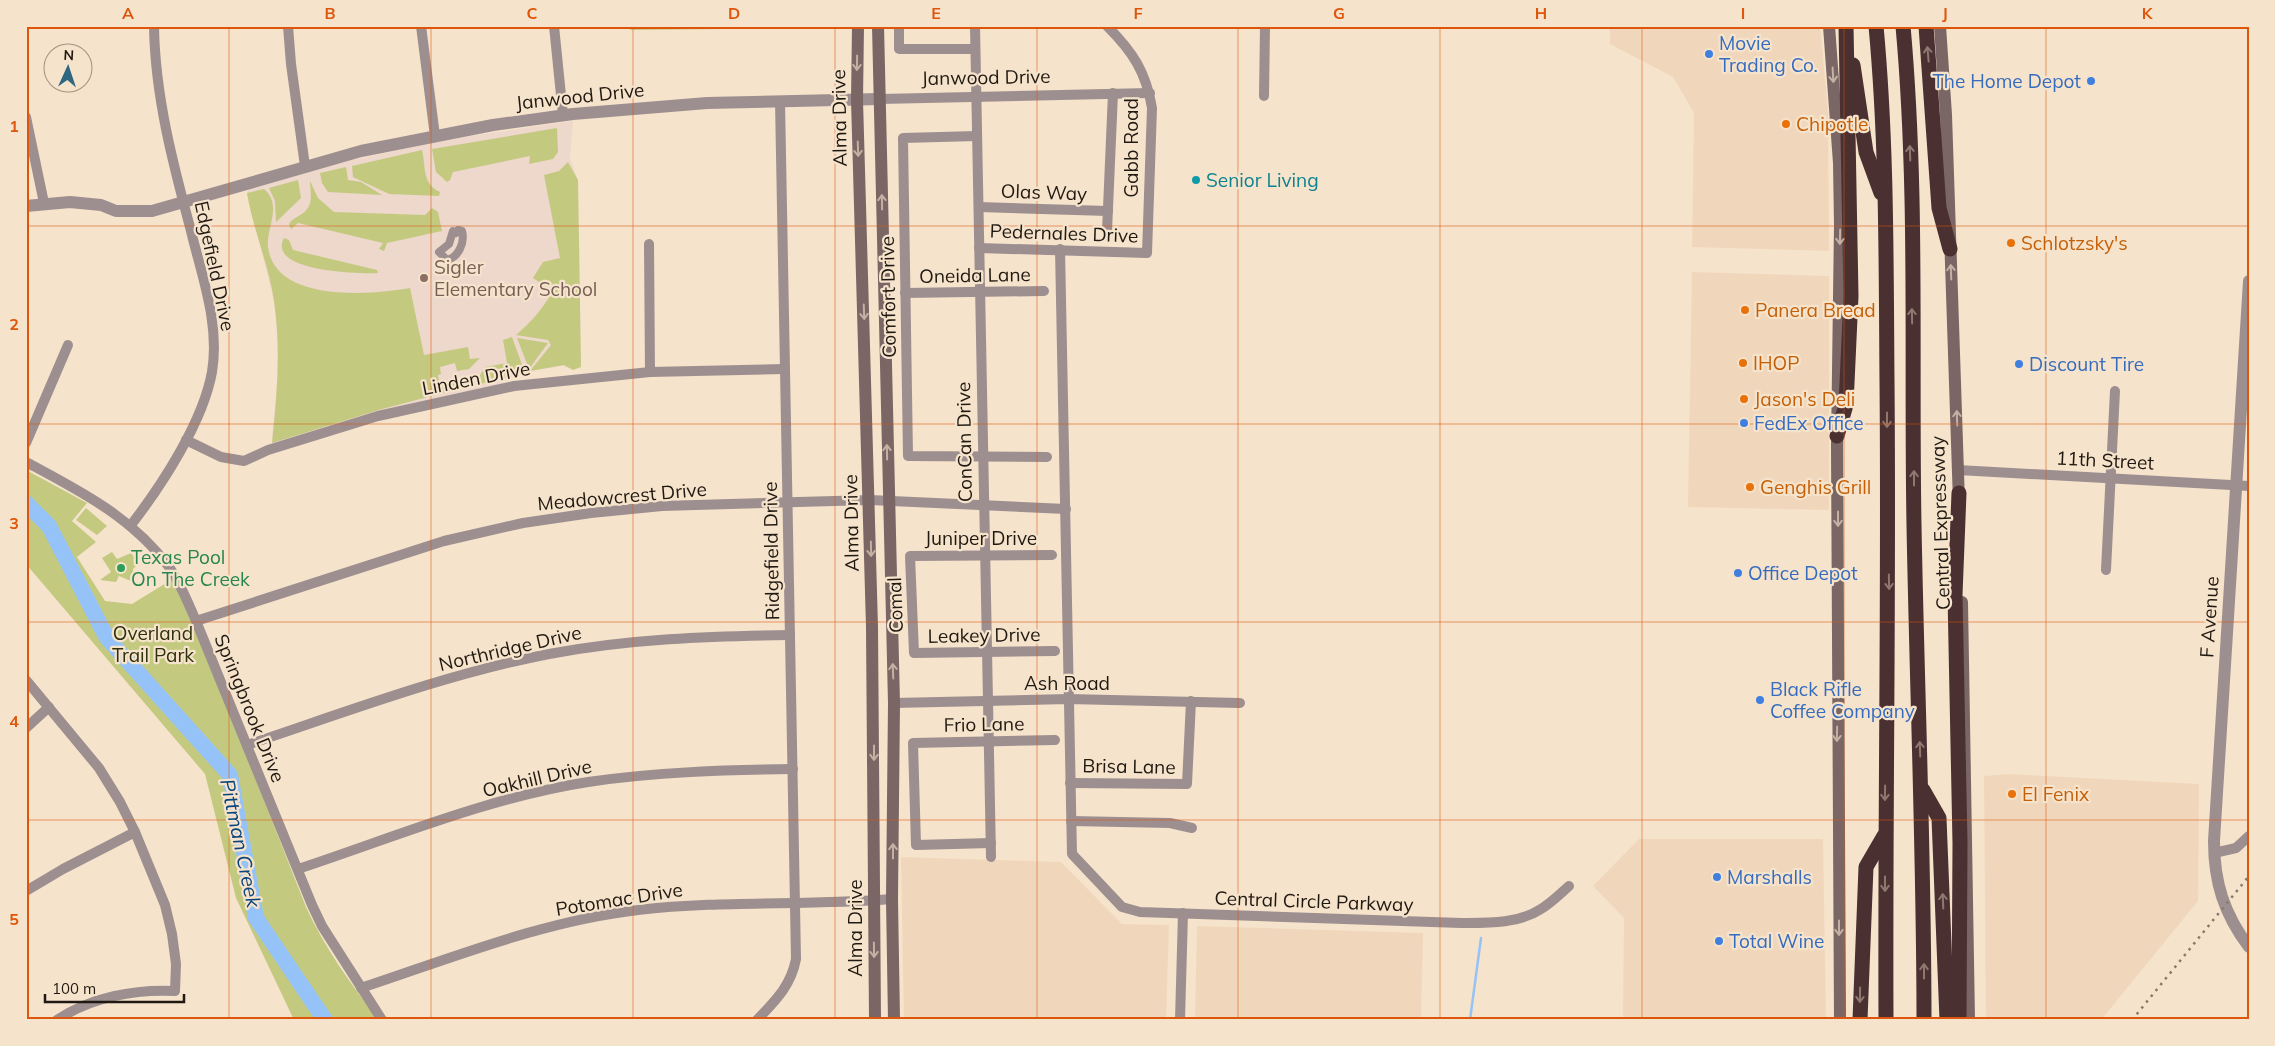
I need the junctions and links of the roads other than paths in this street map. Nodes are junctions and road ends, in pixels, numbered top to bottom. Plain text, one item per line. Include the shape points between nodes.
1 (154, 26) edge
2 (288, 26) edge
3 (421, 26) edge
4 (554, 26) edge
5 (858, 26) edge
6 (878, 26) edge
7 (899, 26) edge
8 (975, 26) edge
9 (1107, 26) edge
10 (1265, 26) edge
11 (1829, 26) edge
12 (1846, 26) edge
13 (1876, 26) edge
14 (1903, 26) edge
15 (1926, 26) edge
16 (1940, 26) edge
17 (975, 49) junction
18 (1113, 93) junction
19 (1150, 93) junction
20 (976, 96) junction
21 (1264, 96) dead end
22 (880, 98) junction
23 (857, 100) junction
24 (780, 101) junction
25 (563, 115) junction
26 (26, 117) edge
27 (435, 136) junction
28 (977, 136) junction
29 (305, 166) junction
30 (183, 202) junction
31 (44, 203) junction
32 (26, 206) edge
33 (979, 207) junction
34 (1886, 207) junction
35 (1108, 211) junction
36 (1107, 231) dead end
37 (649, 244) dead end
38 (979, 248) junction
39 (1950, 249) junction
40 (1060, 250) junction
41 (1147, 253) joint
42 (2249, 281) edge
43 (1044, 291) dead end
44 (979, 292) junction
45 (905, 293) junction
46 (68, 346) dead end
47 (785, 369) junction
48 (650, 372) junction
49 (2115, 391) dead end
50 (1837, 436) junction
51 (186, 440) junction
52 (26, 443) edge
53 (982, 457) junction
54 (1047, 457) dead end
55 (26, 462) edge
56 (1958, 470) junction
57 (2111, 478) junction
58 (2243, 486) edge
59 (1959, 493) junction
60 (870, 500) junction
61 (888, 501) junction
62 (788, 503) junction
63 (983, 504) junction
64 (1066, 509) junction
65 (131, 525) junction
66 (984, 555) junction
67 (1052, 555) dead end
68 (910, 556) joint
69 (2106, 570) dead end
70 (196, 621) junction
71 (790, 636) junction
72 (1056, 651) dead end
73 (914, 653) joint
74 (986, 653) junction
75 (26, 680) edge
76 (1068, 699) junction
77 (988, 701) junction
78 (1192, 701) junction
79 (894, 703) junction
80 (1240, 703) dead end
81 (49, 707) junction
82 (26, 728) edge
83 (1055, 740) dead end
84 (989, 741) junction
85 (247, 745) junction
86 (793, 769) junction
87 (1070, 783) junction
88 (1922, 789) junction
89 (1071, 821) junction
90 (1192, 828) dead end
91 (135, 832) junction
92 (1885, 835) junction
93 (2249, 836) edge
94 (991, 843) junction
95 (2214, 853) junction
96 (991, 856) dead end
97 (298, 869) junction
98 (1569, 886) dead end
99 (26, 891) edge
100 (892, 900) junction
101 (873, 901) junction
102 (795, 903) junction
103 (1183, 913) junction
104 (2249, 947) edge
105 (361, 988) junction
106 (57, 1020) edge
107 (382, 1020) edge
108 (757, 1020) edge
109 (875, 1020) edge
110 (894, 1020) edge
111 (1180, 1020) edge
112 (1840, 1020) edge
113 (1860, 1020) edge
114 (1886, 1020) edge
115 (1924, 1020) edge
116 (1947, 1020) edge
117 (1959, 1020) edge
118 (1969, 1020) edge

1 - 30 street, Edgefield Drive via 167,138
2 - 29 street via 290,64
3 - 27 street
4 - 25 street
5 -> 23 main road, Alma Drive
6 - 22 main road, Alma Drive
7 - 17 street via 899,49
8 - 17 street, ConCan Drive
9 - 19 street, Gabb Road via 1132,53
10 - 21 street
11 -> 50 main road via 1839,163
12 - 34 highway via 1866,152
12 - 50 highway via 1851,296 1846,405
13 - 34 highway
88 -> 14 highway, Central Expressway via 1914,527 1911,187
39 -> 15 highway via 1939,208
16 - 39 main road, Central Expressway
17 - 20 street, ConCan Drive
18 - 19 street, Janwood Drive
18 - 20 street, Janwood Drive
18 - 35 street
19 - 41 street, Gabb Road
20 - 22 street, Janwood Drive
20 - 28 street, ConCan Drive
22 - 23 street, Janwood Drive
61 -> 22 main road, Alma Drive
23 - 24 street, Janwood Drive
23 -> 60 main road, Alma Drive
24 - 25 street, Janwood Drive via 646,107
24 - 47 street, Ridgefield Drive
25 - 27 street, Janwood Drive
26 - 31 street
27 - 29 street, Janwood Drive
28 - 33 street, ConCan Drive
28 - 45 street, Comfort Drive via 903,138
29 - 30 street, Janwood Drive
30 - 31 street, Janwood Drive via 152,211 133,212 70,202
30 - 51 street, Edgefield Drive via 208,301 214,346 212,373
31 - 32 street, Janwood Drive
33 - 35 street, Olas Way
33 - 38 street, ConCan Drive
34 -> 92 highway via 1889,606
35 - 36 street
37 - 48 street
38 - 40 street, Pedernales Drive
38 - 44 street, ConCan Drive
56 -> 39 main road, Central Expressway
40 - 41 street, Pedernales Drive
40 - 64 street
42 - 58 street, F Avenue
43 - 44 street, Oneida Lane
44 - 45 street, Oneida Lane
44 - 53 street, ConCan Drive
45 - 53 street, Comfort Drive via 908,456
46 - 52 street
47 - 48 street, Linden Drive
47 - 62 street, Ridgefield Drive
48 - 51 street, Linden Drive via 514,386 378,416 268,450 244,461 221,457
49 - 57 street
50 -> 112 main road
51 - 65 street, Edgefield Drive via 153,496
53 - 54 street
53 - 63 street, ConCan Drive
55 - 65 street, Springbrook Drive via 107,507
56 - 57 street, 11th Street
56 - 59 main road, Central Expressway
57 - 58 street, 11th Street
57 - 69 street
58 - 95 street, F Avenue
59 - 117 highway via 1955,587 1960,833
59 - 118 main road, Central Expressway via 1967,771
60 - 61 street, Meadowcrest Drive
60 - 62 street, Meadowcrest Drive
60 -> 101 main road, Alma Drive
61 - 63 street, Meadowcrest Drive
79 -> 61 main road, Alma Drive
62 - 70 street, Meadowcrest Drive via 662,506 523,523 444,541
62 - 71 street, Ridgefield Drive
63 - 64 street, Meadowcrest Drive
63 - 66 street, ConCan Drive
64 - 76 street
65 - 70 street, Springbrook Drive via 170,568
66 - 67 street, Juniper Drive
66 - 68 street, Juniper Drive
66 - 74 street, ConCan Drive
68 - 73 street, Comal
70 - 85 street, Springbrook Drive
71 - 85 street, Northridge Drive via 682,638 548,654 429,685
71 - 86 street, Ridgefield Drive
72 - 74 street, Leakey Drive
73 - 74 street, Leakey Drive
74 - 77 street, ConCan Drive
75 - 81 street
76 - 77 street, Ash Road
76 - 78 street, Ash Road
76 - 87 street
77 - 79 street, Ash Road
77 - 84 street, ConCan Drive
78 - 80 street, Ash Road
78 - 87 street, Brisa Lane via 1187,784
100 -> 79 main road, Alma Drive
81 - 82 street
81 - 91 street via 99,768
83 - 84 street, Frio Lane
84 - 94 street, ConCan Drive
84 - 94 street, Frio Lane via 913,743 916,845
85 - 97 street, Springbrook Drive
86 - 97 street, Oakhill Drive via 642,775 546,790
86 - 102 street, Ridgefield Drive
87 - 89 street
115 -> 88 highway, Central Expressway
116 -> 88 highway via 1939,818
89 - 90 street via 1170,823
89 - 103 street, Central Circle Parkway via 1072,854 1122,907 1140,912
91 - 99 street via 63,868
91 - 106 street via 165,905 176,964 175,991 136,991 110,996
92 -> 113 highway via 1866,867
92 -> 114 highway
93 - 95 street via 2236,848
94 - 96 street, ConCan Drive
95 - 104 street, F Avenue via 2216,878 2224,905
97 - 105 street, Springbrook Drive via 322,926
98 - 103 street, Central Circle Parkway via 1541,909 1520,919 1498,922
100 - 101 street, Potomac Drive
100 - 110 main road, Alma Drive
101 - 102 street, Potomac Drive
101 -> 109 main road, Alma Drive
102 - 105 street, Potomac Drive via 697,904 637,910 573,922 513,937
102 - 108 street, Ridgefield Drive via 796,959 793,974 779,997
103 - 111 street
105 - 107 street, Springbrook Drive

